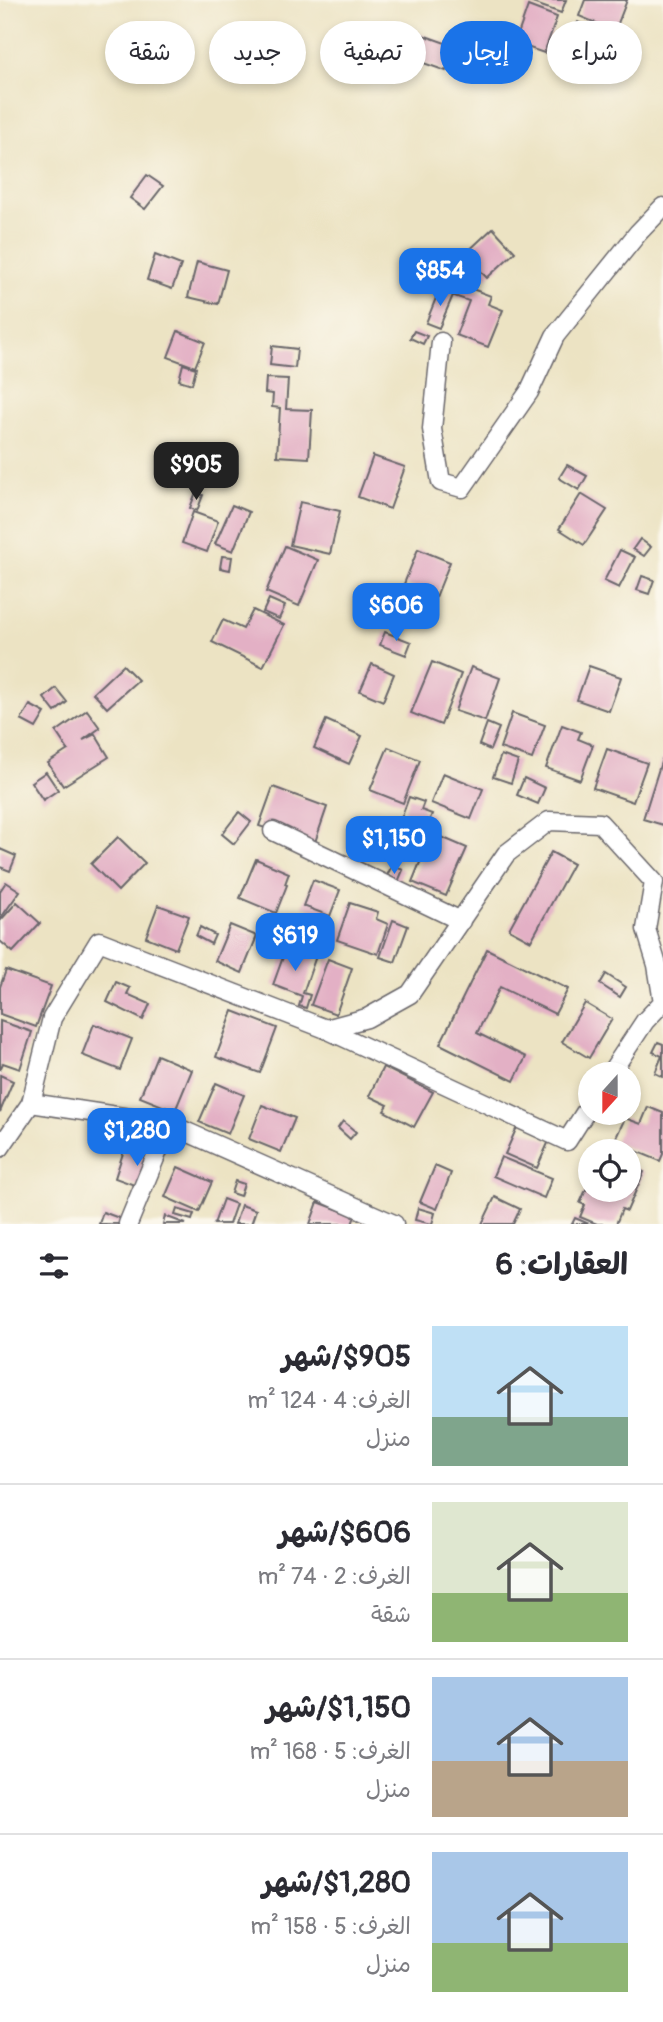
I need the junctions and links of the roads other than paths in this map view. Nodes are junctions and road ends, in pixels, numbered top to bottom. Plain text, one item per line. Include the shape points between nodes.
1 (663, 207) edge
2 (442, 342) dead end
3 (274, 831) dead end
4 (461, 921) junction
5 (663, 1002) edge
6 (327, 1029) junction
7 (618, 1062) edge
8 (31, 1103) junction
9 (169, 1124) junction
10 (578, 1124) edge
11 (0, 1148) edge
12 (128, 1224) edge
13 (394, 1224) edge

1 - 2 street via 555,337 529,392 463,488 441,482 432,429
3 - 4 street
4 - 5 street via 506,854 549,821 600,823 654,882 646,929
4 - 6 street via 410,995 367,1018
5 - 7 street
6 - 8 street via 99,941 51,1018
6 - 10 street via 567,1141
8 - 9 street
8 - 11 street
9 - 12 street
9 - 13 street

